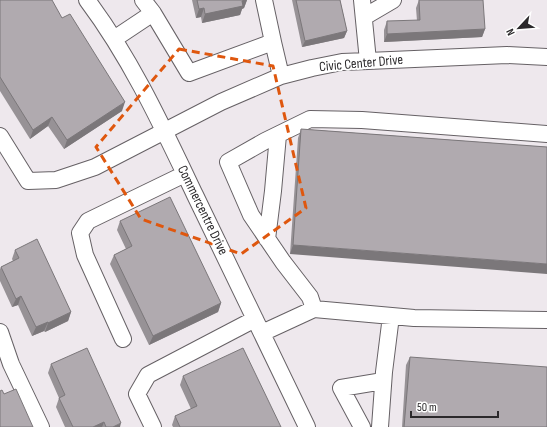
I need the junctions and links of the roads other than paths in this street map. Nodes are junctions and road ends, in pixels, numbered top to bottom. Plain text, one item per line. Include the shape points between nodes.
1 (87, 0) edge
2 (143, 0) edge
3 (264, 0) edge
4 (362, 0) edge
5 (393, 0) edge
6 (153, 13) junction
7 (364, 17) junction
8 (114, 39) junction
9 (273, 42) junction
10 (547, 57) edge
11 (368, 61) junction
12 (281, 76) junction
13 (164, 131) junction
14 (547, 134) edge
15 (0, 136) edge
16 (278, 141) junction
17 (185, 174) junction
18 (267, 239) junction
19 (314, 309) junction
20 (391, 316) junction
21 (547, 320) edge
22 (258, 326) junction
23 (0, 332) edge
24 (122, 339) dead end
25 (6, 366) edge
26 (383, 381) junction
27 (41, 427) edge
28 (153, 427) edge
29 (307, 427) edge
30 (362, 427) edge
31 (380, 427) edge

1 - 8 street, Commercentre Drive
2 - 6 street
3 - 9 street
4 - 7 street
5 - 7 street
6 - 8 street
6 - 9 street via 189,73
7 - 11 street
8 - 13 street, Commercentre Drive
9 - 12 street
10 - 11 street, Civic Center Drive via 507,55
11 - 12 street, Civic Center Drive via 342,62
12 - 13 street, Civic Center Drive
13 - 15 street, Civic Center Drive via 95,167 56,180 28,181
13 - 17 street, Commercentre Drive
14 - 16 street via 362,120 310,119
16 - 18 street
16 - 18 street via 228,162 251,215
17 - 22 street, Commercentre Drive
17 - 24 street via 88,221 80,233 85,255
18 - 19 street via 310,297
19 - 20 street
19 - 22 street
20 - 21 street
20 - 26 street
22 - 28 street via 148,375 137,394
22 - 29 street, Commercentre Drive
23 - 25 street
25 - 27 street
26 - 30 street via 341,388
26 - 31 street

